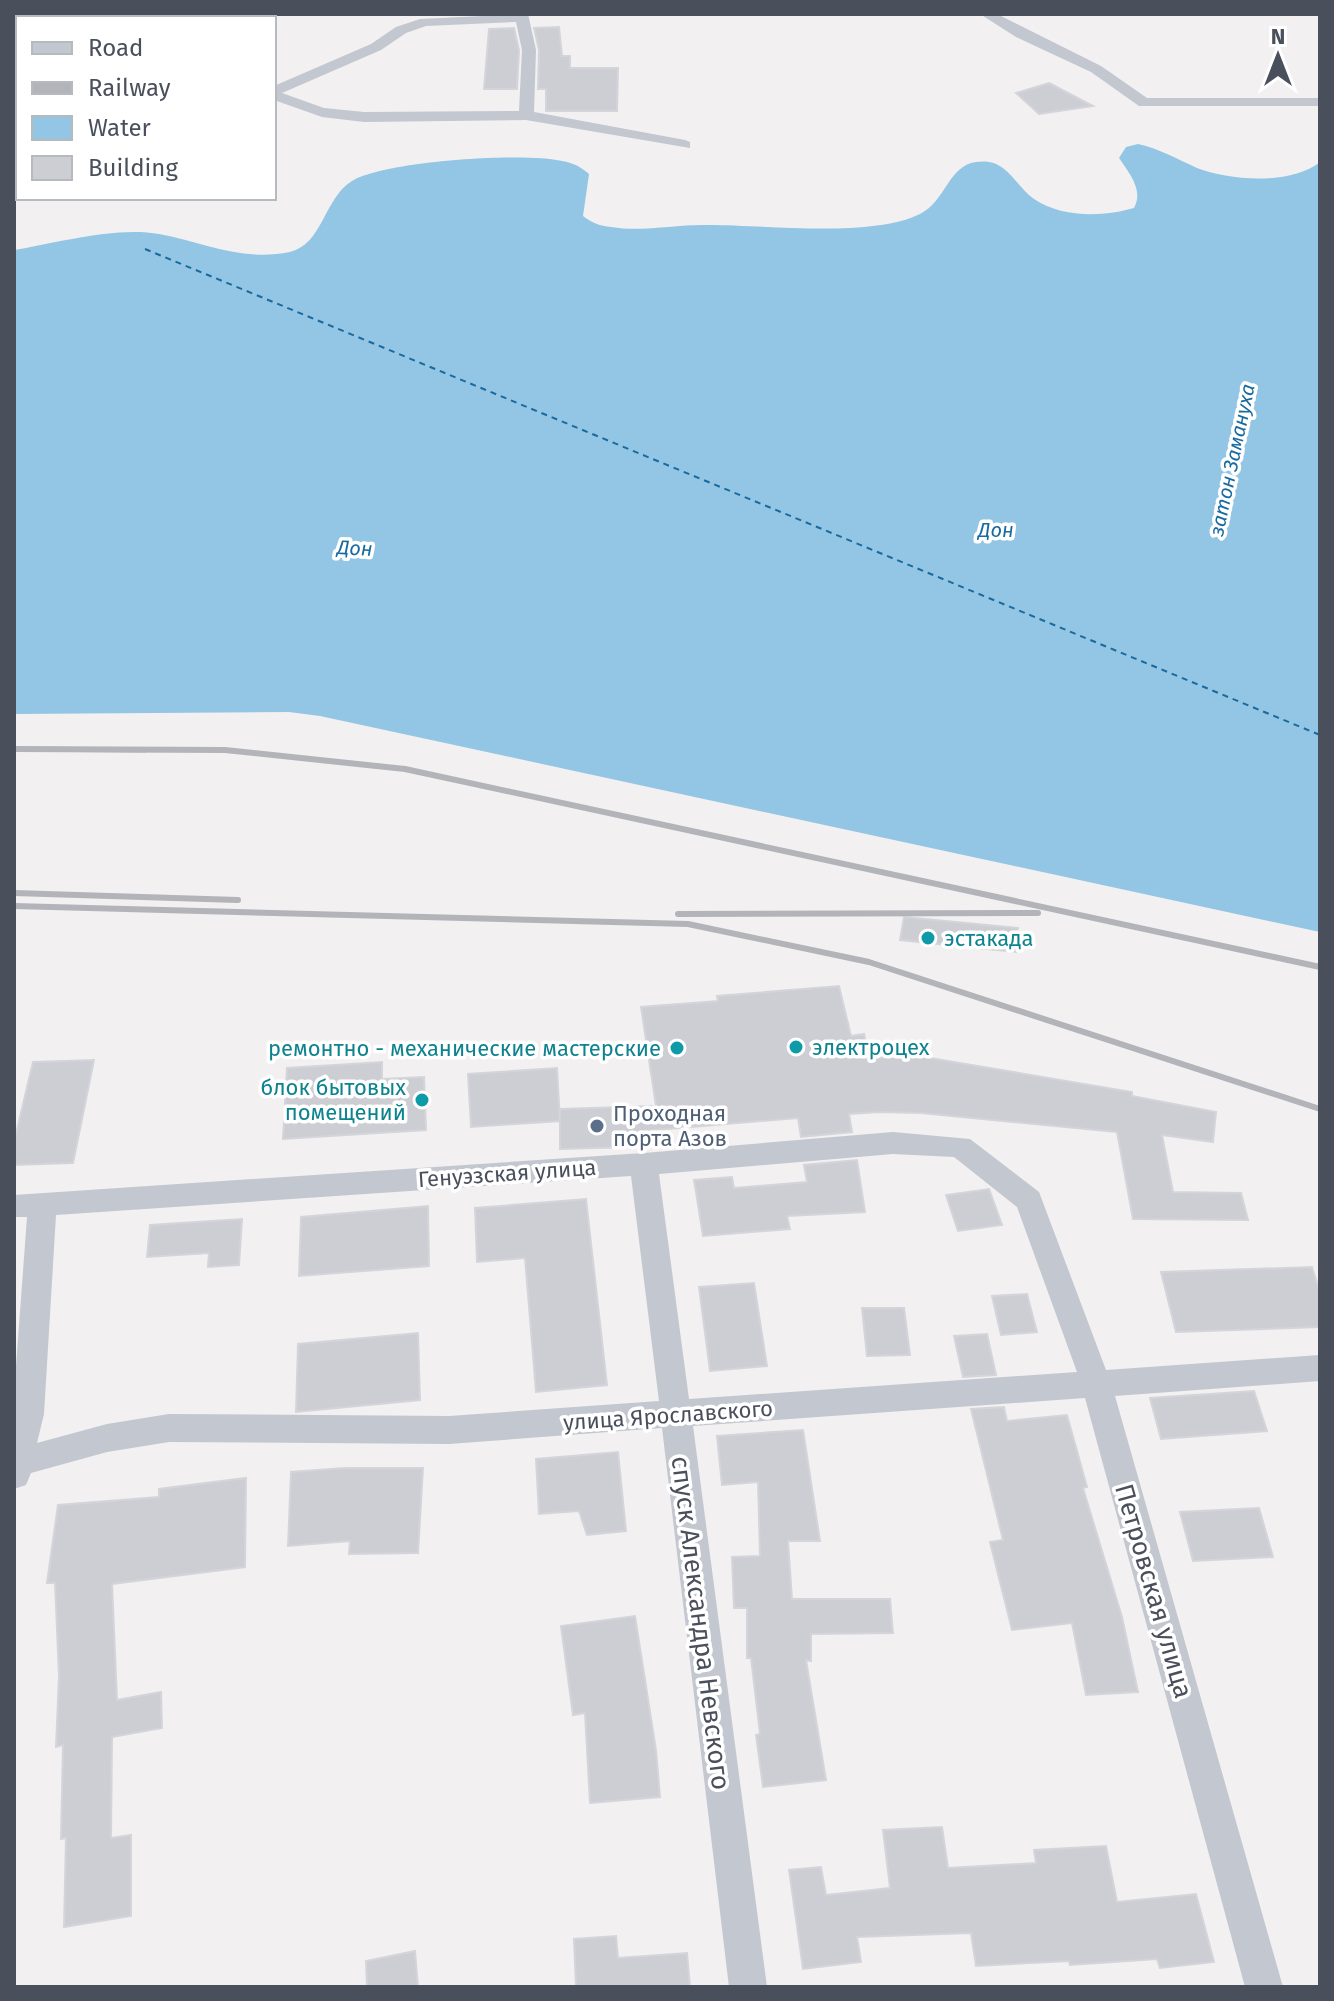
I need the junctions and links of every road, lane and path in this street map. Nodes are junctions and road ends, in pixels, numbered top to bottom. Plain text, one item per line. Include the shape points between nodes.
1 (987, 14) edge
2 (522, 16) edge
3 (276, 92) edge
4 (276, 94) edge
5 (1320, 102) edge
6 (526, 115) junction
7 (685, 145) dead end
8 (644, 1164) junction
9 (1029, 1200) joint
10 (28, 1205) edge
11 (1320, 1368) edge
12 (1096, 1383) junction
13 (674, 1414) junction
14 (16, 1468) edge
15 (748, 1987) edge
16 (1264, 1987) edge

1 - 5 street via 1096,69 1144,103
2 - 3 street via 425,22
2 - 6 street via 529,50
4 - 6 street via 322,112 364,117
6 - 7 street
8 - 9 street, Генуэзская улица via 893,1143 960,1147
8 - 10 street, Генуэзская улица
8 - 13 street, спуск Александра Невского
9 - 12 street, Петровская улица
10 - 14 street via 28,1414
11 - 12 street, улица Ярославского
12 - 13 street, улица Ярославского
12 - 16 street, Петровская улица
13 - 14 street, улица Ярославского via 449,1430 169,1428 107,1438
13 - 15 street, спуск Александра Невского

